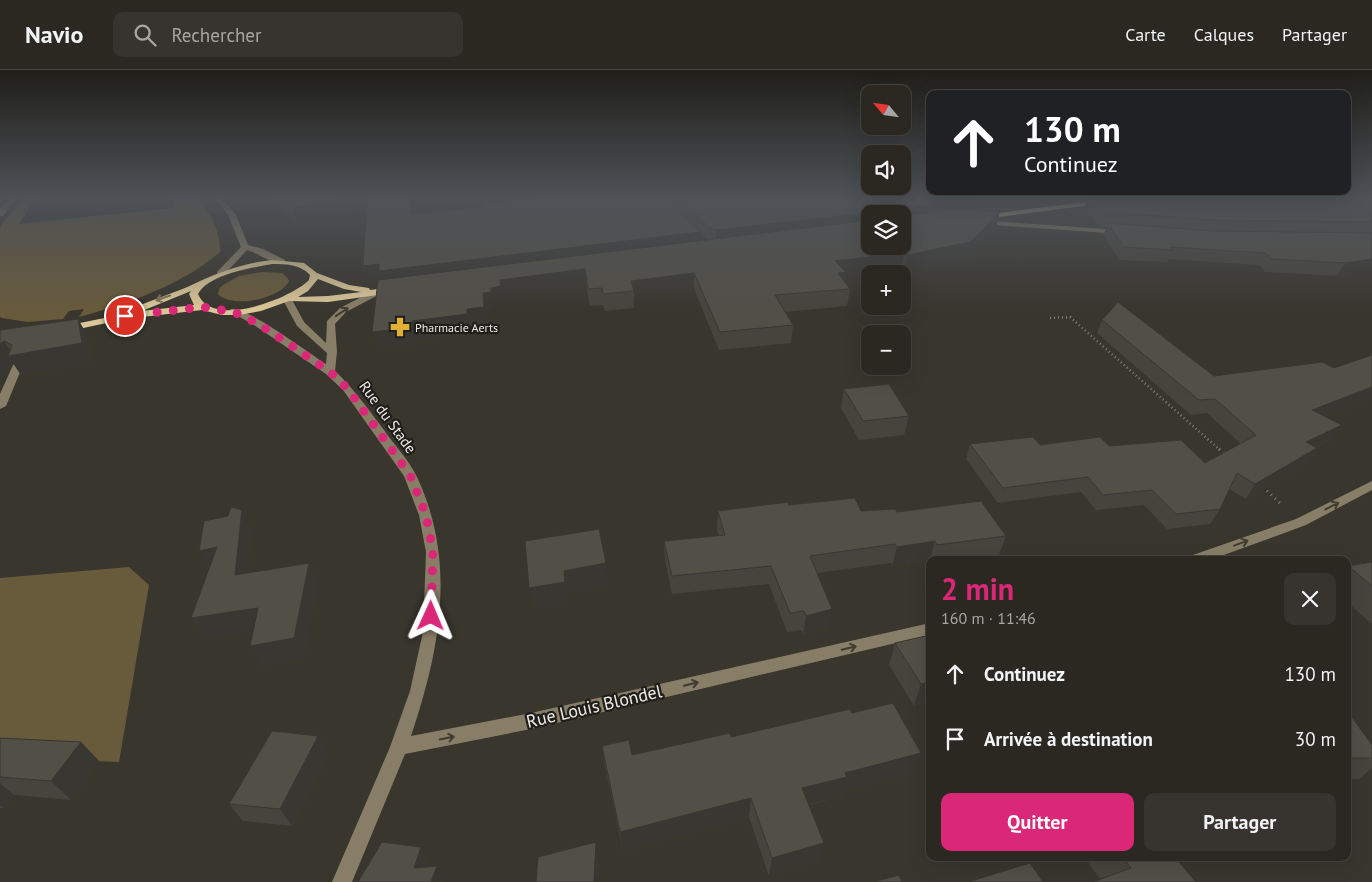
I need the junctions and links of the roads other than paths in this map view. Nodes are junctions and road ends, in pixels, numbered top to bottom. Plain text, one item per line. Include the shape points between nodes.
1 (240, 235) edge
2 (245, 246) junction
3 (282, 262) junction
4 (220, 274) junction
5 (314, 275) junction
6 (202, 284) junction
7 (403, 289) edge
8 (377, 292) junction
9 (289, 300) junction
10 (203, 307) junction
11 (234, 312) junction
12 (125, 316) junction
13 (57, 331) edge
14 (332, 352) junction
15 (18, 365) edge
16 (330, 372) junction
17 (0, 406) edge
18 (1369, 490) edge
19 (1206, 556) edge
20 (926, 630) edge
21 (399, 747) junction
22 (342, 882) edge

1 - 2 street
2 - 3 street
2 - 4 street
3 - 4 main road via 250,265
3 - 5 main road via 300,265
4 - 6 main road
5 - 8 main road via 347,287
5 - 9 main road via 309,287
6 - 10 main road via 195,297
6 -> 12 main road
7 - 8 main road
8 - 9 main road
14 -> 8 street via 330,323 343,310
9 - 11 main road
9 - 14 street via 292,315
10 - 11 main road
10 - 12 main road
11 - 16 street, Rue du Stade via 257,323
12 - 13 main road
14 - 16 street
15 - 17 street
16 - 21 street, Rue du Stade via 347,388 410,475 426,515 433,552 431,632 418,691
19 -> 18 street via 1301,522
21 -> 20 street, Rue Louis Blondel via 531,721
21 - 22 street

